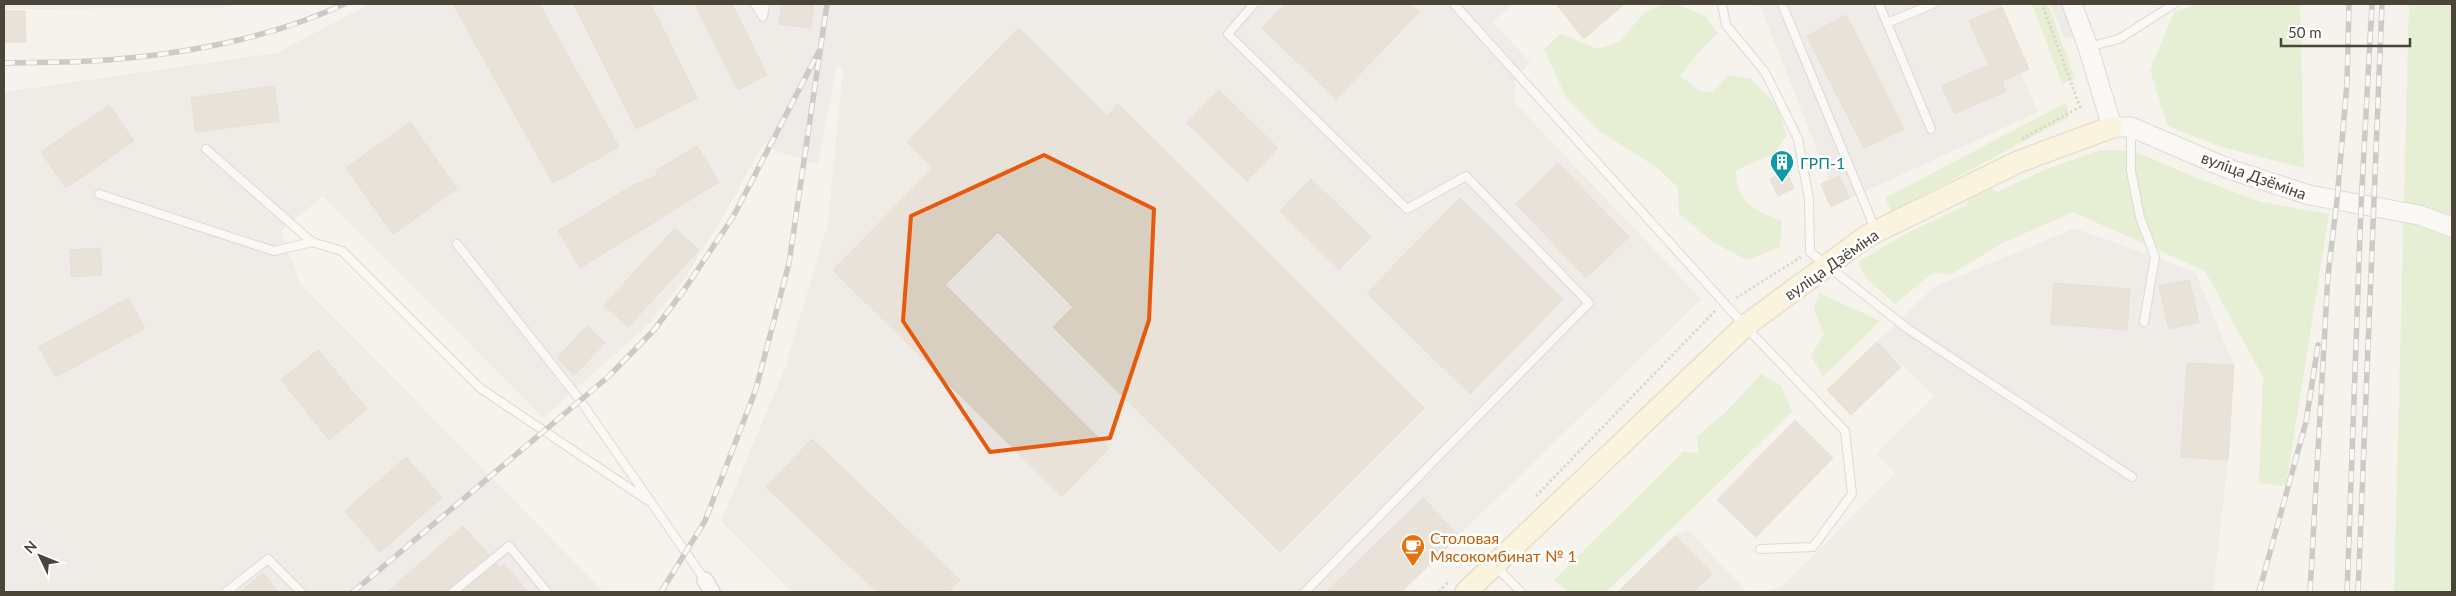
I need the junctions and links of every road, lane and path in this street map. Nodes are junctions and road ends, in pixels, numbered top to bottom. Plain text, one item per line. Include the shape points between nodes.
1 (755, 4) edge
2 (765, 4) edge
3 (1254, 4) edge
4 (1454, 4) edge
5 (1722, 4) edge
6 (1782, 4) edge
7 (1879, 4) edge
8 (1933, 4) edge
9 (2072, 4) edge
10 (2174, 4) edge
11 (1886, 23) junction
12 (2088, 47) junction
13 (2122, 127) junction
14 (1931, 129) dead end
15 (206, 149) dead end
16 (99, 194) dead end
17 (2452, 227) edge
18 (1874, 232) junction
19 (312, 242) junction
20 (457, 244) dead end
21 (1827, 266) junction
22 (2144, 322) dead end
23 (1745, 326) junction
24 (1629, 399) dead end
25 (2132, 477) dead end
26 (1533, 500) dead end
27 (650, 502) junction
28 (1760, 550) dead end
29 (1494, 565) junction
30 (1461, 584) edge
31 (708, 586) edge
32 (226, 592) edge
33 (301, 592) edge
34 (453, 592) edge
35 (547, 592) edge
36 (1305, 592) edge
37 (1439, 592) edge
38 (1521, 592) edge

1 - 2 lane via 763,17
3 - 36 lane via 1228,34 1407,209 1466,176 1589,304
4 - 23 lane
5 - 21 lane via 1726,26 1765,72 1798,139 1809,199 1810,252
6 - 18 lane
7 - 11 lane
8 - 11 lane
9 - 12 street
10 - 12 lane via 2119,39
11 - 14 lane
12 - 13 street
13 - 17 street, вуліца Дзёміна via 2229,169 2309,195 2419,215
13 - 18 main road, вуліца Дзёміна via 2018,162
13 - 22 lane via 2140,218 2155,257
15 - 19 lane
16 - 19 lane via 274,251
18 - 21 main road, вуліца Дзёміна
19 - 27 lane via 342,251 480,388
20 - 27 lane via 580,400
21 - 23 main road, вуліца Дзёміна
21 - 25 lane via 1908,329
23 - 28 lane via 1846,431 1852,494 1813,547
23 - 29 main road, вуліца Дзёміна
24 - 26 path
27 - 31 lane
29 - 30 main road, вуліца Дзёміна
29 - 38 lane
30 - 37 path
32 - 33 lane via 268,559
34 - 35 lane via 509,546

